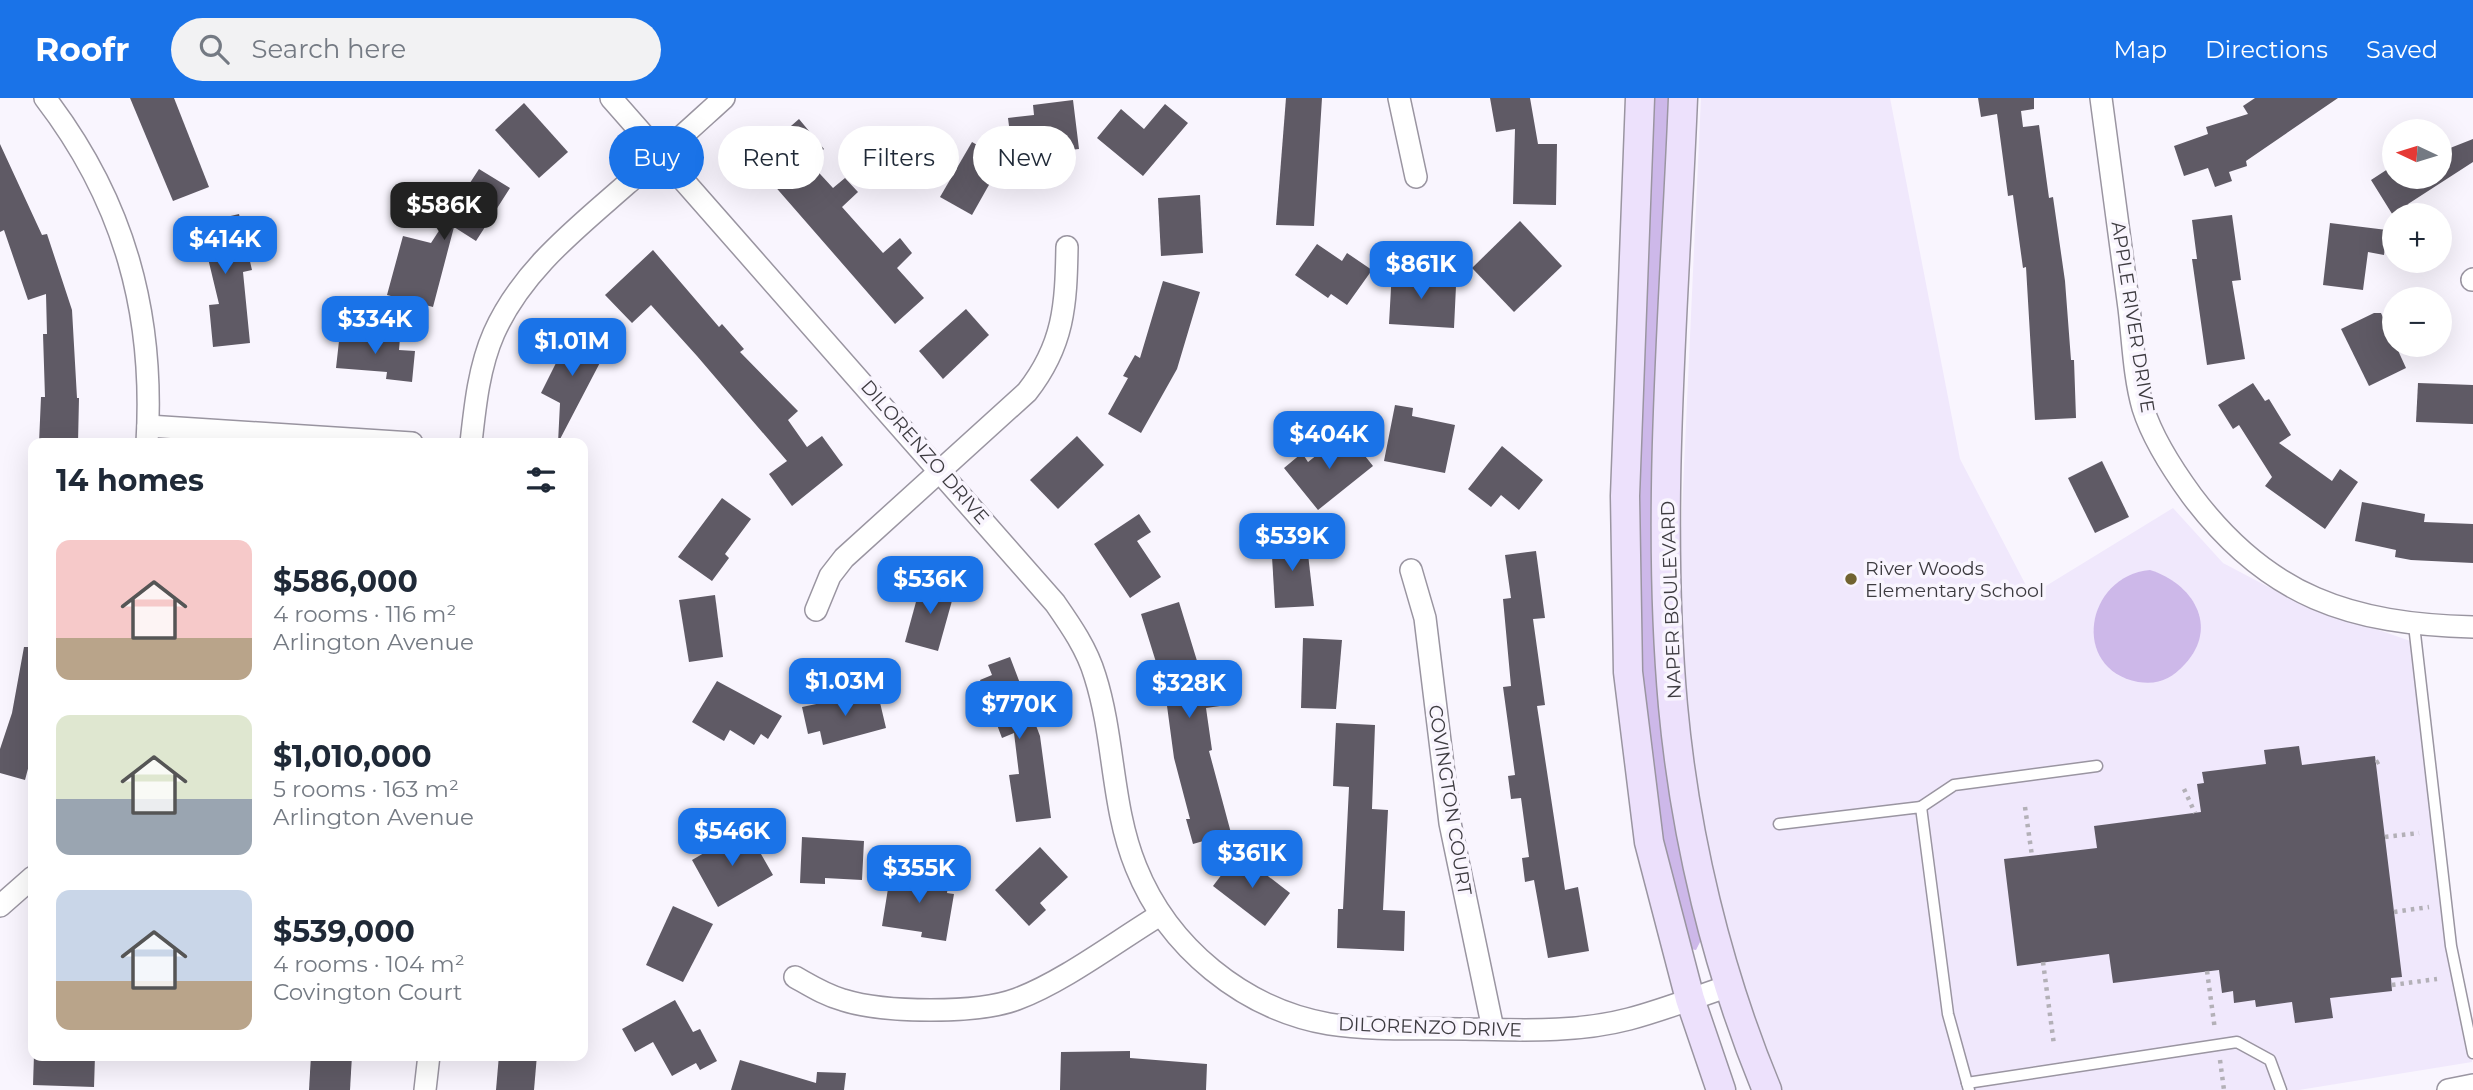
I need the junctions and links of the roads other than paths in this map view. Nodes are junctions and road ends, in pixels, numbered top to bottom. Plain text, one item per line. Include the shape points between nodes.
1 (45, 98) edge
2 (611, 98) edge
3 (724, 98) edge
4 (1399, 98) edge
5 (1640, 98) edge
6 (1683, 98) edge
7 (2101, 98) edge
8 (636, 126) edge
9 (693, 126) edge
10 (1416, 177) dead end
11 (622, 189) edge
12 (691, 189) edge
13 (1067, 247) dead end
14 (148, 434) edge
15 (265, 438) edge
16 (472, 438) edge
17 (940, 469) junction
18 (1412, 570) dead end
19 (816, 610) dead end
20 (2414, 625) junction
21 (2473, 627) edge
22 (2097, 766) dead end
23 (1921, 807) junction
24 (1779, 824) dead end
25 (28, 885) edge
26 (0, 906) edge
27 (1160, 915) junction
28 (795, 977) dead end
29 (1729, 986) junction
30 (1690, 999) junction
31 (1493, 1029) junction
32 (2473, 1053) edge
33 (428, 1061) edge
34 (2473, 1085) edge
35 (1968, 1086) edge
36 (425, 1090) edge
37 (1721, 1090) edge
38 (1767, 1090) edge
39 (2281, 1090) edge
40 (2448, 1090) edge

1 - 14 street via 79,145 120,230 144,329
2 - 8 street, DILORENZO DRIVE
3 - 9 street
4 - 10 street
5 - 30 main road via 1625,496 1628,672 1649,842
6 - 29 main road, NAPER BOULEVARD via 1668,477 1673,706 1684,789
7 - 20 street, APPLE RIVER DRIVE via 2143,408 2171,467 2220,530 2249,558 2293,587 2350,612
11 - 16 street via 557,245 505,310 483,367
12 - 17 street, DILORENZO DRIVE
13 - 17 street via 1063,317 1045,369 1027,392
14 - 15 street
17 - 19 street via 844,558 830,576
17 - 27 street, DILORENZO DRIVE via 1081,640 1096,677 1125,834
18 - 31 street, COVINGTON COURT via 1425,618 1450,823
20 - 21 street, APPLE RIVER DRIVE
20 - 32 lane via 2451,946
22 - 23 lane via 1954,785
23 - 24 lane
23 - 35 lane via 1948,1014
25 - 26 street
27 - 28 street via 1048,984 992,1006 870,1006 821,993
27 - 31 street, DILORENZO DRIVE via 1185,947 1214,971 1246,993 1286,1011 1328,1024
29 - 30 street, DILORENZO DRIVE
29 - 38 main road, NAPER BOULEVARD
30 - 31 street, DILORENZO DRIVE via 1628,1019 1580,1028
30 - 37 main road
33 - 36 street
34 - 40 street
35 - 39 lane via 2238,1042 2270,1060

